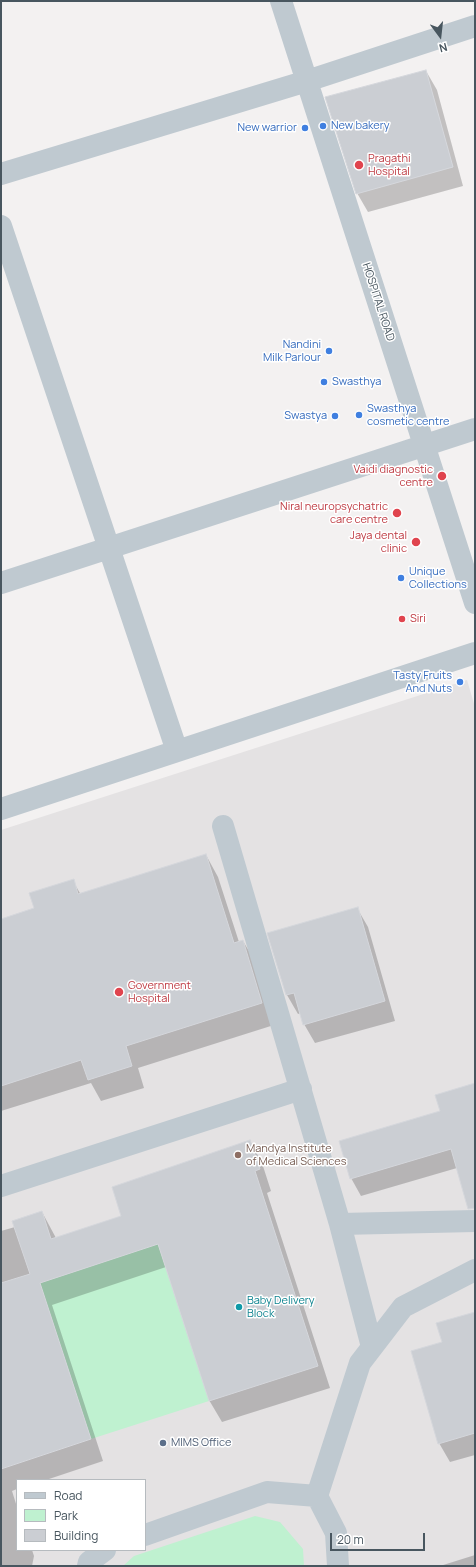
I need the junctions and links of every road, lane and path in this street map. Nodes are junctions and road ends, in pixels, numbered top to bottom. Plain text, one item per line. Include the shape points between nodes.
1 (281, 1) edge
2 (475, 26) edge
3 (307, 81) junction
4 (1, 174) edge
5 (1, 226) edge
6 (475, 429) edge
7 (424, 446) junction
8 (109, 548) junction
9 (1, 582) edge
10 (475, 603) edge
11 (475, 653) edge
12 (176, 751) junction
13 (1, 809) edge
14 (223, 826) dead end
15 (301, 1089) junction
16 (1, 1186) edge
17 (475, 1221) edge
18 (340, 1224) junction
19 (475, 1270) edge
20 (372, 1347) junction
21 (317, 1496) junction
22 (146, 1535) edge
23 (104, 1551) edge
24 (88, 1566) edge
25 (338, 1566) edge

1 - 3 street, HOSPITAL ROAD
2 - 3 street
3 - 4 street
3 - 7 street, HOSPITAL ROAD
5 - 8 street
6 - 7 street
7 - 8 street
7 - 10 street, HOSPITAL ROAD
8 - 9 street
8 - 12 street
11 - 12 street
12 - 13 street
14 - 15 street
15 - 16 street
15 - 18 street
17 - 18 street
18 - 20 street
19 - 20 street via 403,1307
20 - 21 street via 360,1363
21 - 22 street via 267,1492
21 - 25 street via 336,1533
23 - 24 street via 89,1562

